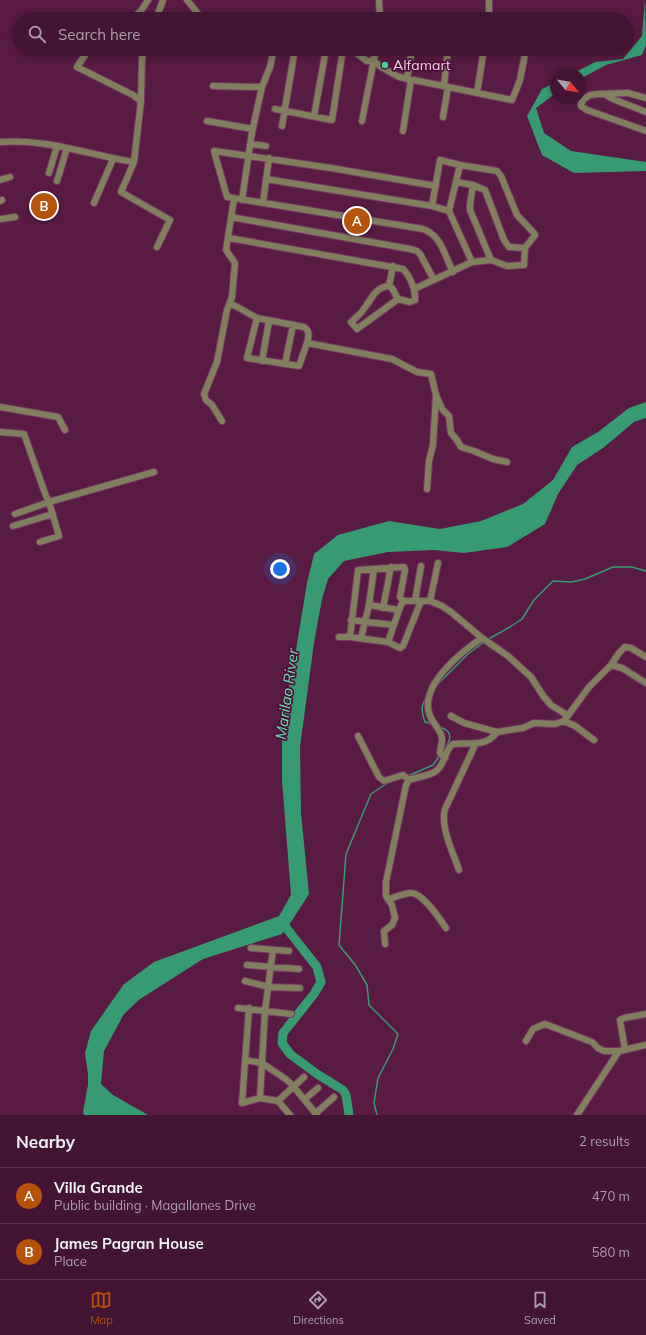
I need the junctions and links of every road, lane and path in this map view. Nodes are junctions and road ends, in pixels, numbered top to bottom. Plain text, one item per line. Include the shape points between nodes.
1 (148, 0) edge
2 (162, 0) edge
3 (187, 0) edge
4 (379, 0) edge
5 (489, 0) edge
6 (140, 12) edge
7 (158, 12) edge
8 (197, 12) edge
9 (380, 12) edge
10 (489, 12) edge
11 (84, 56) edge
12 (143, 56) edge
13 (272, 56) edge
14 (294, 56) edge
15 (325, 56) edge
16 (342, 56) edge
17 (360, 56) edge
18 (375, 56) edge
19 (411, 56) edge
20 (448, 56) edge
21 (483, 56) edge
22 (525, 56) edge
23 (374, 61) junction
24 (409, 80) junction
25 (212, 86) dead end
26 (446, 86) junction
27 (262, 87) junction
28 (477, 93) junction
29 (604, 94) junction
30 (646, 98) edge
31 (142, 101) junction
32 (275, 109) dead end
33 (285, 112) junction
34 (646, 112) edge
35 (314, 116) junction
36 (443, 117) dead end
37 (207, 121) dead end
38 (362, 121) dead end
39 (282, 126) dead end
40 (252, 129) junction
41 (403, 131) dead end
42 (646, 131) edge
43 (0, 142) edge
44 (250, 144) junction
45 (57, 146) junction
46 (266, 146) dead end
47 (68, 148) junction
48 (249, 155) junction
49 (269, 158) junction
50 (113, 159) junction
51 (134, 162) junction
52 (460, 165) junction
53 (49, 173) dead end
54 (10, 177) dead end
55 (266, 178) junction
56 (0, 180) edge
57 (57, 181) dead end
58 (456, 182) junction
59 (473, 185) junction
60 (436, 186) junction
61 (234, 199) junction
62 (242, 200) junction
63 (94, 203) dead end
64 (263, 203) junction
65 (432, 206) junction
66 (449, 211) junction
67 (15, 217) dead end
68 (231, 217) junction
69 (0, 219) edge
70 (229, 238) junction
71 (156, 247) dead end
72 (525, 248) junction
73 (491, 260) junction
74 (472, 262) junction
75 (393, 266) junction
76 (453, 272) junction
77 (434, 280) junction
78 (389, 286) junction
79 (414, 289) junction
80 (398, 299) junction
81 (230, 303) junction
82 (363, 310) junction
83 (257, 318) junction
84 (369, 320) junction
85 (269, 321) junction
86 (293, 325) junction
87 (308, 343) junction
88 (262, 361) junction
89 (286, 364) junction
90 (436, 395) junction
91 (0, 407) edge
92 (222, 421) dead end
93 (65, 430) dead end
94 (0, 432) edge
95 (507, 462) dead end
96 (154, 472) dead end
97 (427, 489) dead end
98 (49, 502) junction
99 (15, 514) dead end
100 (53, 514) junction
101 (13, 526) dead end
102 (40, 542) dead end
103 (438, 563) dead end
104 (421, 566) dead end
105 (391, 567) junction
106 (374, 568) junction
107 (403, 601) junction
108 (418, 601) junction
109 (430, 601) junction
110 (369, 605) junction
111 (383, 608) junction
112 (399, 610) junction
113 (351, 620) junction
114 (365, 622) junction
115 (393, 625) junction
116 (350, 636) junction
117 (339, 637) dead end
118 (362, 638) junction
119 (485, 640) junction
120 (388, 642) junction
121 (646, 657) edge
122 (611, 665) junction
123 (646, 683) edge
124 (451, 716) dead end
125 (565, 718) junction
126 (497, 732) junction
127 (358, 736) dead end
128 (594, 740) dead end
129 (476, 743) junction
130 (445, 758) junction
131 (409, 780) junction
132 (459, 870) dead end
133 (389, 899) junction
134 (446, 928) dead end
135 (385, 944) dead end
136 (251, 948) dead end
137 (273, 950) junction
138 (289, 951) dead end
139 (247, 965) dead end
140 (271, 968) junction
141 (299, 969) dead end
142 (245, 981) dead end
143 (269, 987) junction
144 (300, 988) dead end
145 (238, 1008) dead end
146 (249, 1008) junction
147 (265, 1011) junction
148 (291, 1014) dead end
149 (646, 1014) edge
150 (526, 1041) dead end
151 (646, 1045) edge
152 (622, 1050) junction
153 (245, 1060) junction
154 (262, 1063) junction
155 (304, 1077) dead end
156 (293, 1086) junction
157 (318, 1088) dead end
158 (334, 1097) dead end
159 (260, 1098) junction
160 (305, 1099) junction
161 (278, 1101) junction
162 (316, 1114) edge
163 (290, 1115) edge
164 (577, 1115) edge

1 - 6 street
2 - 7 street
3 - 8 street
4 - 9 street
5 - 10 street
11 - 31 street via 77,67
12 - 31 street
13 - 27 street
14 - 33 street
15 - 35 street
16 - 35 street via 332,120
17 - 23 street via 367,61
18 - 23 street
19 - 24 street
20 - 26 street
21 - 28 street
22 - 28 street via 520,80 512,100
23 - 24 street via 394,75
23 - 38 street
24 - 26 street
24 - 41 street
25 - 27 street
26 - 28 street
26 - 36 street
27 - 40 street
29 - 30 street via 628,93
29 - 34 street
29 - 42 street via 590,95 582,101 581,106
31 - 51 street
32 - 33 street
33 - 35 street
33 - 39 street
37 - 40 street
40 - 44 street
43 - 45 street via 21,140
44 - 46 street
44 - 48 street
45 - 47 street
45 - 53 street
47 - 50 street
47 - 57 street
48 - 49 street
48 - 61 street via 214,151 227,197
48 - 62 street
49 - 55 street
49 - 60 street
50 - 51 street
50 - 63 street
51 - 71 street via 121,192 170,220
52 - 58 street
52 - 60 street via 440,160
52 - 72 street via 493,169 499,173 517,215 534,234
54 - 56 street
55 - 64 street
55 - 65 street
58 - 59 street
58 - 66 street
59 - 72 street via 487,193 509,247
59 - 73 street via 470,210
60 - 65 street
61 - 62 street
61 - 68 street
62 - 64 street
64 - 76 street via 432,232 438,238
65 - 66 street
66 - 74 street
67 - 69 street
68 - 70 street
68 - 77 street via 414,250 420,254
70 - 75 street
70 - 81 street via 226,250 235,263
72 - 73 street via 524,265 507,266
73 - 74 street
74 - 76 street
75 - 78 street
75 - 79 street via 406,272
76 - 77 street
77 - 79 street
78 - 80 street
78 - 82 street via 374,293
79 - 80 street via 416,297 413,302
80 - 84 street
81 - 83 street
81 - 92 street via 217,362 204,394
82 - 84 street
82 - 84 street via 352,322 357,329
83 - 85 street
83 - 88 street via 247,358
85 - 86 street
85 - 88 street
86 - 87 street via 307,329
86 - 89 street
87 - 89 street via 299,366
87 - 90 street via 392,359 417,372 431,374
88 - 89 street
90 - 95 street via 442,409 449,416 451,433 460,447
90 - 97 street
91 - 93 street via 58,417
94 - 98 street via 24,434
96 - 98 street
98 - 99 street
98 - 100 street
100 - 101 street
100 - 102 street via 59,536
103 - 109 street
104 - 108 street
105 - 106 street
105 - 107 street via 405,568 400,597
105 - 111 street
106 - 110 street
106 - 113 street via 358,570
107 - 108 street
107 - 112 street
108 - 109 street
108 - 120 street via 403,646 400,648
109 - 119 street via 451,612
110 - 111 street
110 - 114 street
111 - 112 street
112 - 115 street
113 - 114 street
113 - 116 street
114 - 115 street
114 - 118 street
115 - 120 street
116 - 117 street
116 - 118 street
118 - 120 street
119 - 125 street via 508,656 531,678 544,697
119 - 130 street via 469,647 444,671 429,694 429,713 441,734 440,753
121 - 122 street via 628,646 619,653
122 - 123 street via 622,668
122 - 125 street via 602,672
124 - 126 street via 464,723
125 - 126 street via 554,724 534,723 523,728
125 - 128 street
126 - 129 street via 492,739
127 - 131 street via 379,778 384,781 403,775
129 - 130 street via 453,744
129 - 132 street via 443,816 446,834
130 - 131 street via 437,771
131 - 133 street via 386,882 386,896
133 - 134 street via 415,894 428,903
133 - 135 street via 395,918 392,925 384,931
136 - 137 street
137 - 138 street
137 - 140 street
139 - 140 street
140 - 141 street
140 - 143 street
142 - 143 street
143 - 144 street
143 - 147 street
145 - 146 street
146 - 147 street
146 - 153 street
147 - 148 street
147 - 154 street
149 - 152 street via 620,1020
150 - 152 street via 532,1029 545,1024 592,1042 604,1051
151 - 152 street
152 - 164 street
153 - 154 street
153 - 159 street via 242,1103
154 - 156 street
154 - 159 street
155 - 156 street
156 - 160 street
156 - 161 street
157 - 160 street
158 - 162 street
159 - 161 street
160 - 162 street
161 - 163 street

